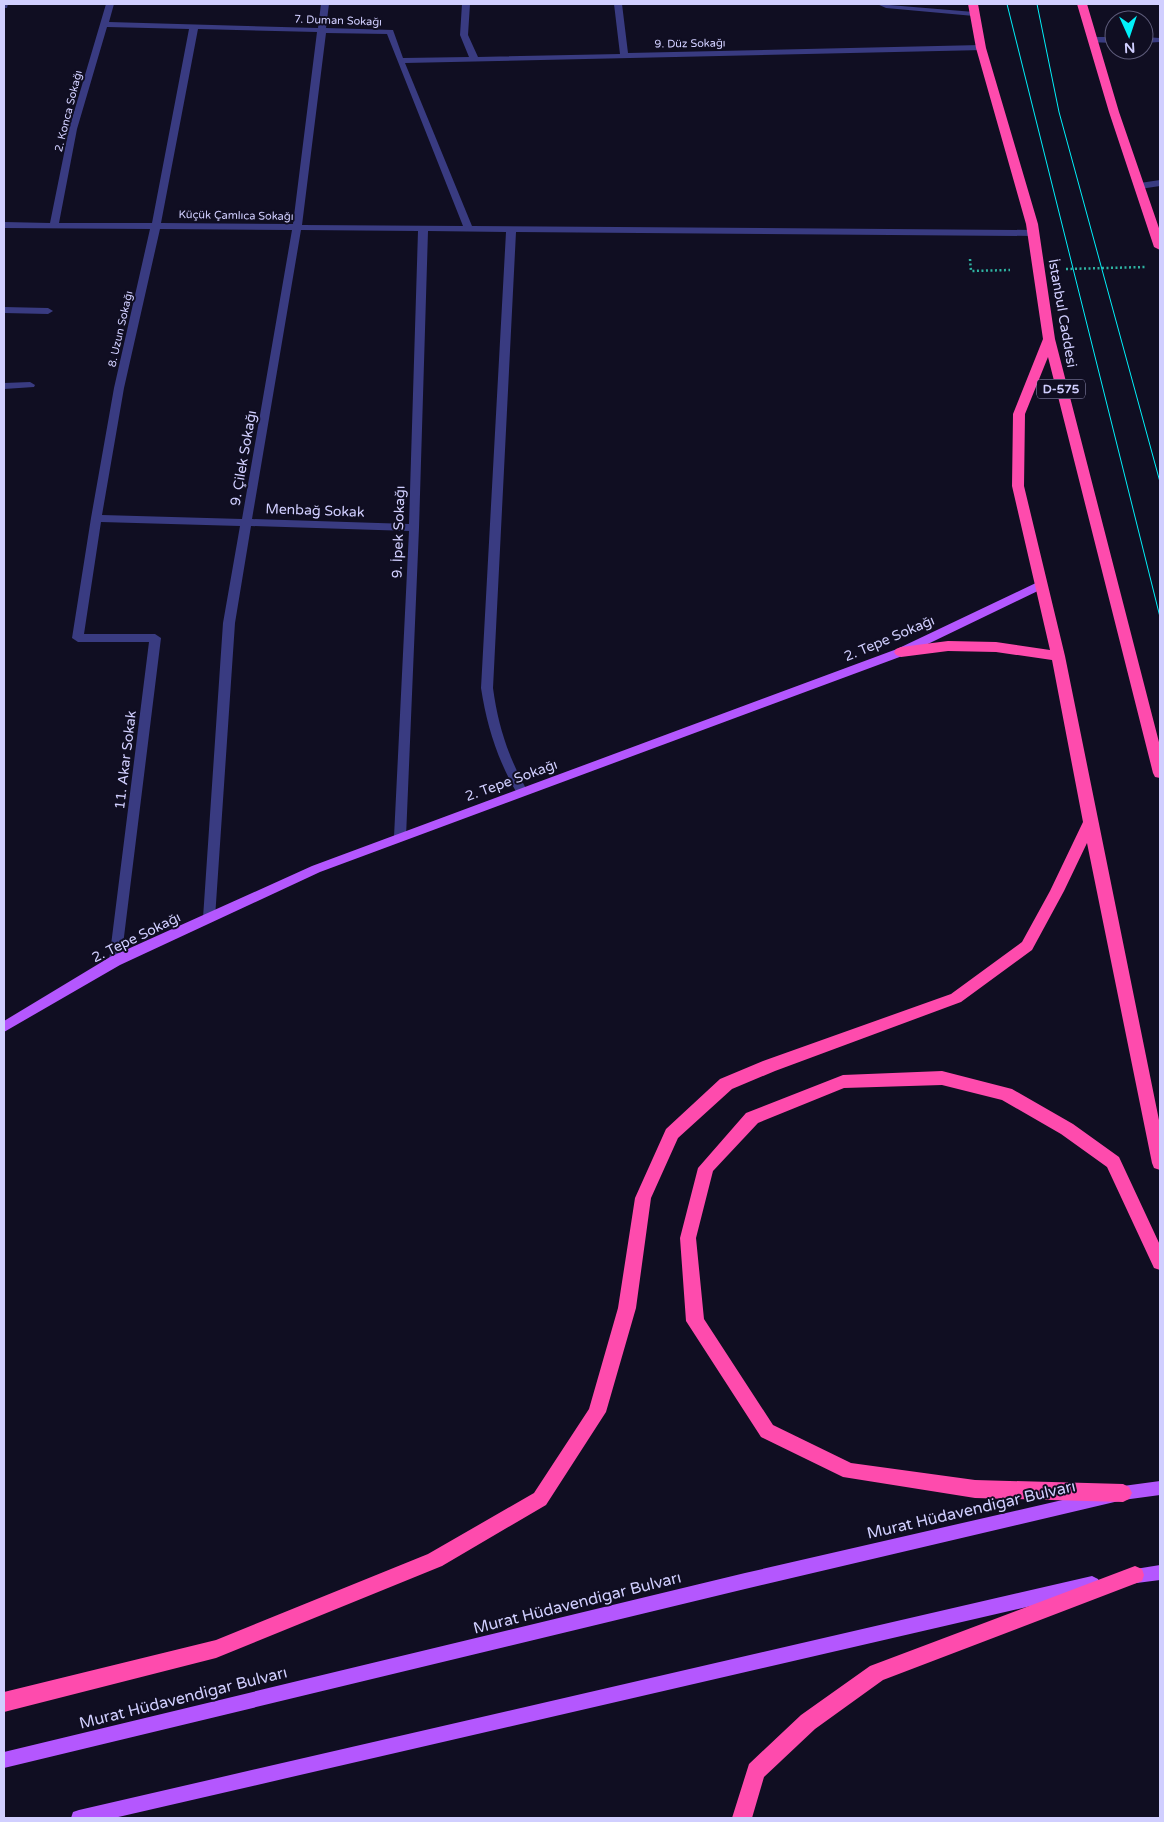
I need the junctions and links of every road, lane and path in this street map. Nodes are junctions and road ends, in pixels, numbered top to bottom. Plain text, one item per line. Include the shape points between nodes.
1 (110, 4) edge
2 (325, 4) edge
3 (466, 4) edge
4 (618, 4) edge
5 (881, 4) edge
6 (1082, 4) edge
7 (973, 9) edge
8 (103, 24) junction
9 (194, 27) junction
10 (321, 30) junction
11 (1092, 40) junction
12 (1104, 40) edge
13 (981, 48) junction
14 (624, 56) junction
15 (474, 58) junction
16 (400, 61) junction
17 (1160, 183) edge
18 (1140, 186) junction
19 (4, 225) edge
20 (54, 225) junction
21 (156, 225) junction
22 (297, 227) junction
23 (422, 228) junction
24 (468, 229) junction
25 (511, 230) junction
26 (1034, 233) junction
27 (1160, 247) edge
28 (970, 258) dead end
29 (971, 272) dead end
30 (4, 310) edge
31 (48, 311) dead end
32 (1049, 339) junction
33 (30, 385) dead end
34 (4, 386) edge
35 (96, 518) junction
36 (246, 523) junction
37 (414, 528) junction
38 (1040, 585) junction
39 (78, 638) joint
40 (901, 652) junction
41 (1058, 656) junction
42 (1160, 773) edge
43 (522, 792) junction
44 (1090, 822) junction
45 (400, 836) junction
46 (209, 918) junction
47 (115, 961) junction
48 (4, 1028) edge
49 (1160, 1163) edge
50 (1160, 1263) edge
51 (1160, 1488) edge
52 (1123, 1492) junction
53 (1160, 1572) edge
54 (1136, 1575) junction
55 (4, 1702) edge
56 (4, 1760) edge
57 (79, 1818) edge
58 (742, 1818) edge

1 - 8 street, 2. Konca Sokağı
2 - 10 street, 9. Çilek Sokağı
3 - 15 street via 464,35
4 - 14 street
5 - 7 street
6 - 11 highway
7 - 13 highway, İstanbul Caddesi / D-575
8 - 9 street, 7. Duman Sokağı
8 - 20 street, 2. Konca Sokağı via 73,129
9 - 10 street, 7. Duman Sokağı
9 - 21 street, 8. Uzun Sokağı
10 - 16 street, 7. Duman Sokağı via 390,32
10 - 22 street, 9. Çilek Sokağı
11 - 12 street
11 - 18 highway
13 - 14 street, 9. Düz Sokağı
13 - 26 highway, İstanbul Caddesi / D-575
14 - 15 street, 9. Düz Sokağı
15 - 16 street, 9. Düz Sokağı
16 - 24 street, 7. Duman Sokağı
17 - 18 street
18 - 27 highway
19 - 20 street, Küçük Çamlıca Sokağı
20 - 21 street, Küçük Çamlıca Sokağı
21 - 22 street, Küçük Çamlıca Sokağı
21 - 35 street, 8. Uzun Sokağı via 119,388
22 - 23 street, Küçük Çamlıca Sokağı
22 - 36 street, 9. Çilek Sokağı
23 - 24 street, Küçük Çamlıca Sokağı
23 - 37 street, 9. İpek Sokağı
24 - 25 street, Küçük Çamlıca Sokağı
25 - 26 street, Küçük Çamlıca Sokağı
25 - 43 street via 488,688 492,721 502,754
26 - 32 highway, İstanbul Caddesi / D-575
28 - 29 path
30 - 31 street
32 - 38 highway via 1020,414 1018,486
32 - 42 highway, İstanbul Caddesi / D-575
33 - 34 street
35 - 36 street, Menbağ Sokak
35 - 39 street, 8. Uzun Sokağı
36 - 37 street, Menbağ Sokak
36 - 46 street, 9. Çilek Sokağı via 229,623
37 - 45 street, 9. İpek Sokağı
38 - 40 main road, 2. Tepe Sokağı
38 - 41 highway
39 - 47 street, 11. Akar Sokak via 156,638
40 - 41 highway via 948,646 996,647
40 - 43 main road, 2. Tepe Sokağı
41 - 44 highway
43 - 45 main road, 2. Tepe Sokağı
44 - 49 highway
44 - 55 highway via 1027,946 956,998 726,1084 672,1134 643,1198 627,1308 597,1412 540,1499 435,1560 216,1649
45 - 46 main road, 2. Tepe Sokağı via 316,869
46 - 47 main road, 2. Tepe Sokağı
47 - 48 main road, 2. Tepe Sokağı
50 - 52 highway via 1113,1162 1067,1129 1006,1094 942,1078 843,1082 752,1118 706,1168 688,1238 695,1321 767,1431 850,1471 975,1489
51 - 52 main road, Murat Hüdavendigar Bulvarı
52 - 56 main road, Murat Hüdavendigar Bulvarı
53 - 54 main road
54 - 57 main road
54 - 58 highway via 877,1672 808,1722 756,1771

